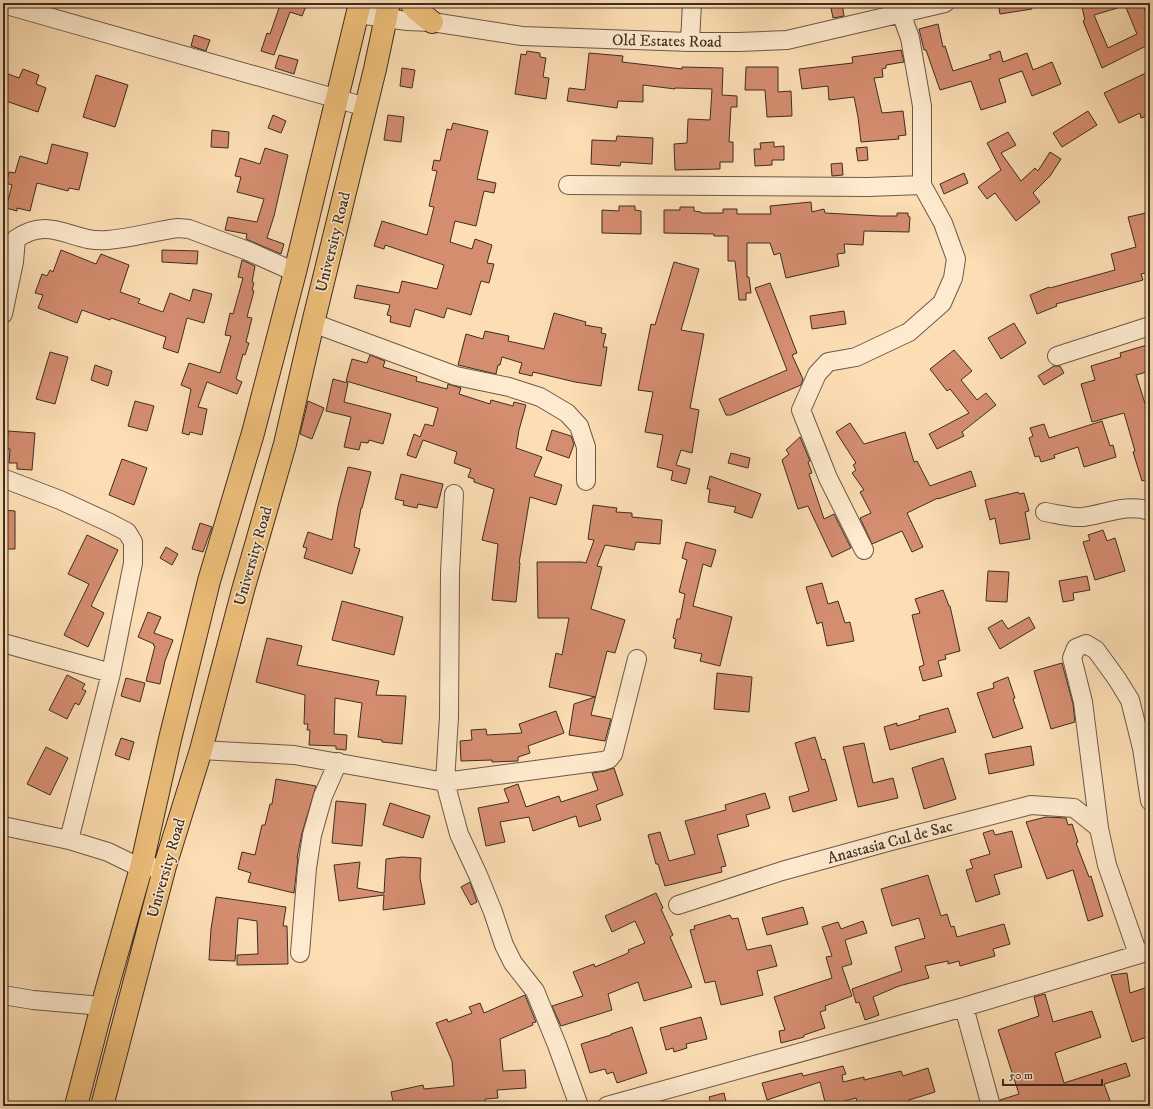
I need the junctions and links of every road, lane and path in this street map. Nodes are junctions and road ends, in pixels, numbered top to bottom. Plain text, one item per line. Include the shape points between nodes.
1 (411, 3) edge
2 (692, 3) edge
3 (945, 3) edge
4 (8, 4) edge
5 (359, 8) edge
6 (387, 11) edge
7 (901, 13) junction
8 (432, 22) junction
9 (690, 42) junction
10 (336, 99) junction
11 (366, 107) junction
12 (568, 185) dead end
13 (922, 185) junction
14 (9, 234) edge
15 (8, 262) edge
16 (295, 272) junction
17 (3, 314) edge
18 (312, 323) junction
19 (1150, 326) edge
20 (1057, 356) dead end
21 (5, 479) dead end
22 (586, 481) dead end
23 (454, 494) dead end
24 (1150, 510) edge
25 (1046, 512) dead end
26 (864, 550) dead end
27 (3, 642) edge
28 (637, 659) dead end
29 (111, 674) junction
30 (201, 750) junction
31 (338, 762) junction
32 (445, 782) junction
33 (1150, 801) edge
34 (3, 826) edge
35 (1099, 828) junction
36 (69, 840) junction
37 (165, 866) junction
38 (141, 868) junction
39 (678, 905) dead end
40 (300, 953) dead end
41 (1144, 953) edge
42 (3, 995) edge
43 (102, 1006) junction
44 (964, 1007) junction
45 (641, 1102) edge
46 (76, 1106) edge
47 (102, 1106) edge
48 (579, 1106) edge
49 (608, 1106) edge
50 (991, 1106) edge

1 - 8 highway
2 - 9 street
3 - 7 street, Old Estates Road
4 - 10 street
5 - 6 street, Old Estates Road
5 - 10 highway, University Road
6 - 8 street, Old Estates Road via 407,21
6 - 11 highway, University Road
7 - 9 street, Old Estates Road via 787,40
7 - 13 street via 910,38 922,106
8 - 9 street, Old Estates Road via 522,36
10 - 11 street
10 - 16 highway, University Road
11 - 18 highway, University Road
12 - 13 street
13 - 26 street via 943,222 956,259 953,278 942,303 909,332 856,357 828,362 817,374 801,410 828,478
14 - 15 street
14 - 16 street via 46,228 93,240 108,240 178,228 248,251
15 - 17 street
16 - 38 highway, University Road via 254,433 209,581
18 - 22 street via 456,376 509,387 540,397 567,413 579,426 586,447
18 - 30 highway, University Road via 285,444
19 - 20 street
21 - 29 street via 110,523 127,532 134,542 133,563
23 - 32 street
24 - 25 street via 1122,509 1081,517
27 - 29 street
28 - 32 street via 613,754 609,759
29 - 36 street
30 - 31 street via 294,755
30 - 37 highway, University Road
31 - 32 street
31 - 40 street via 323,796 312,835
32 - 48 street via 459,834 478,874 504,945 513,963 535,991
33 - 35 street via 1142,748 1130,700 1096,650 1086,644 1076,648 1072,658 1083,702
34 - 36 street
35 - 39 street, Anastasia Cul de Sac via 1074,808 1031,805 790,869
35 - 41 street via 1107,865
36 - 38 street via 108,852
37 - 38 street
37 - 47 highway, University Road
38 - 43 highway, University Road
41 - 44 street
42 - 43 street
43 - 46 highway, University Road
44 - 45 street
44 - 50 street
45 - 49 street

